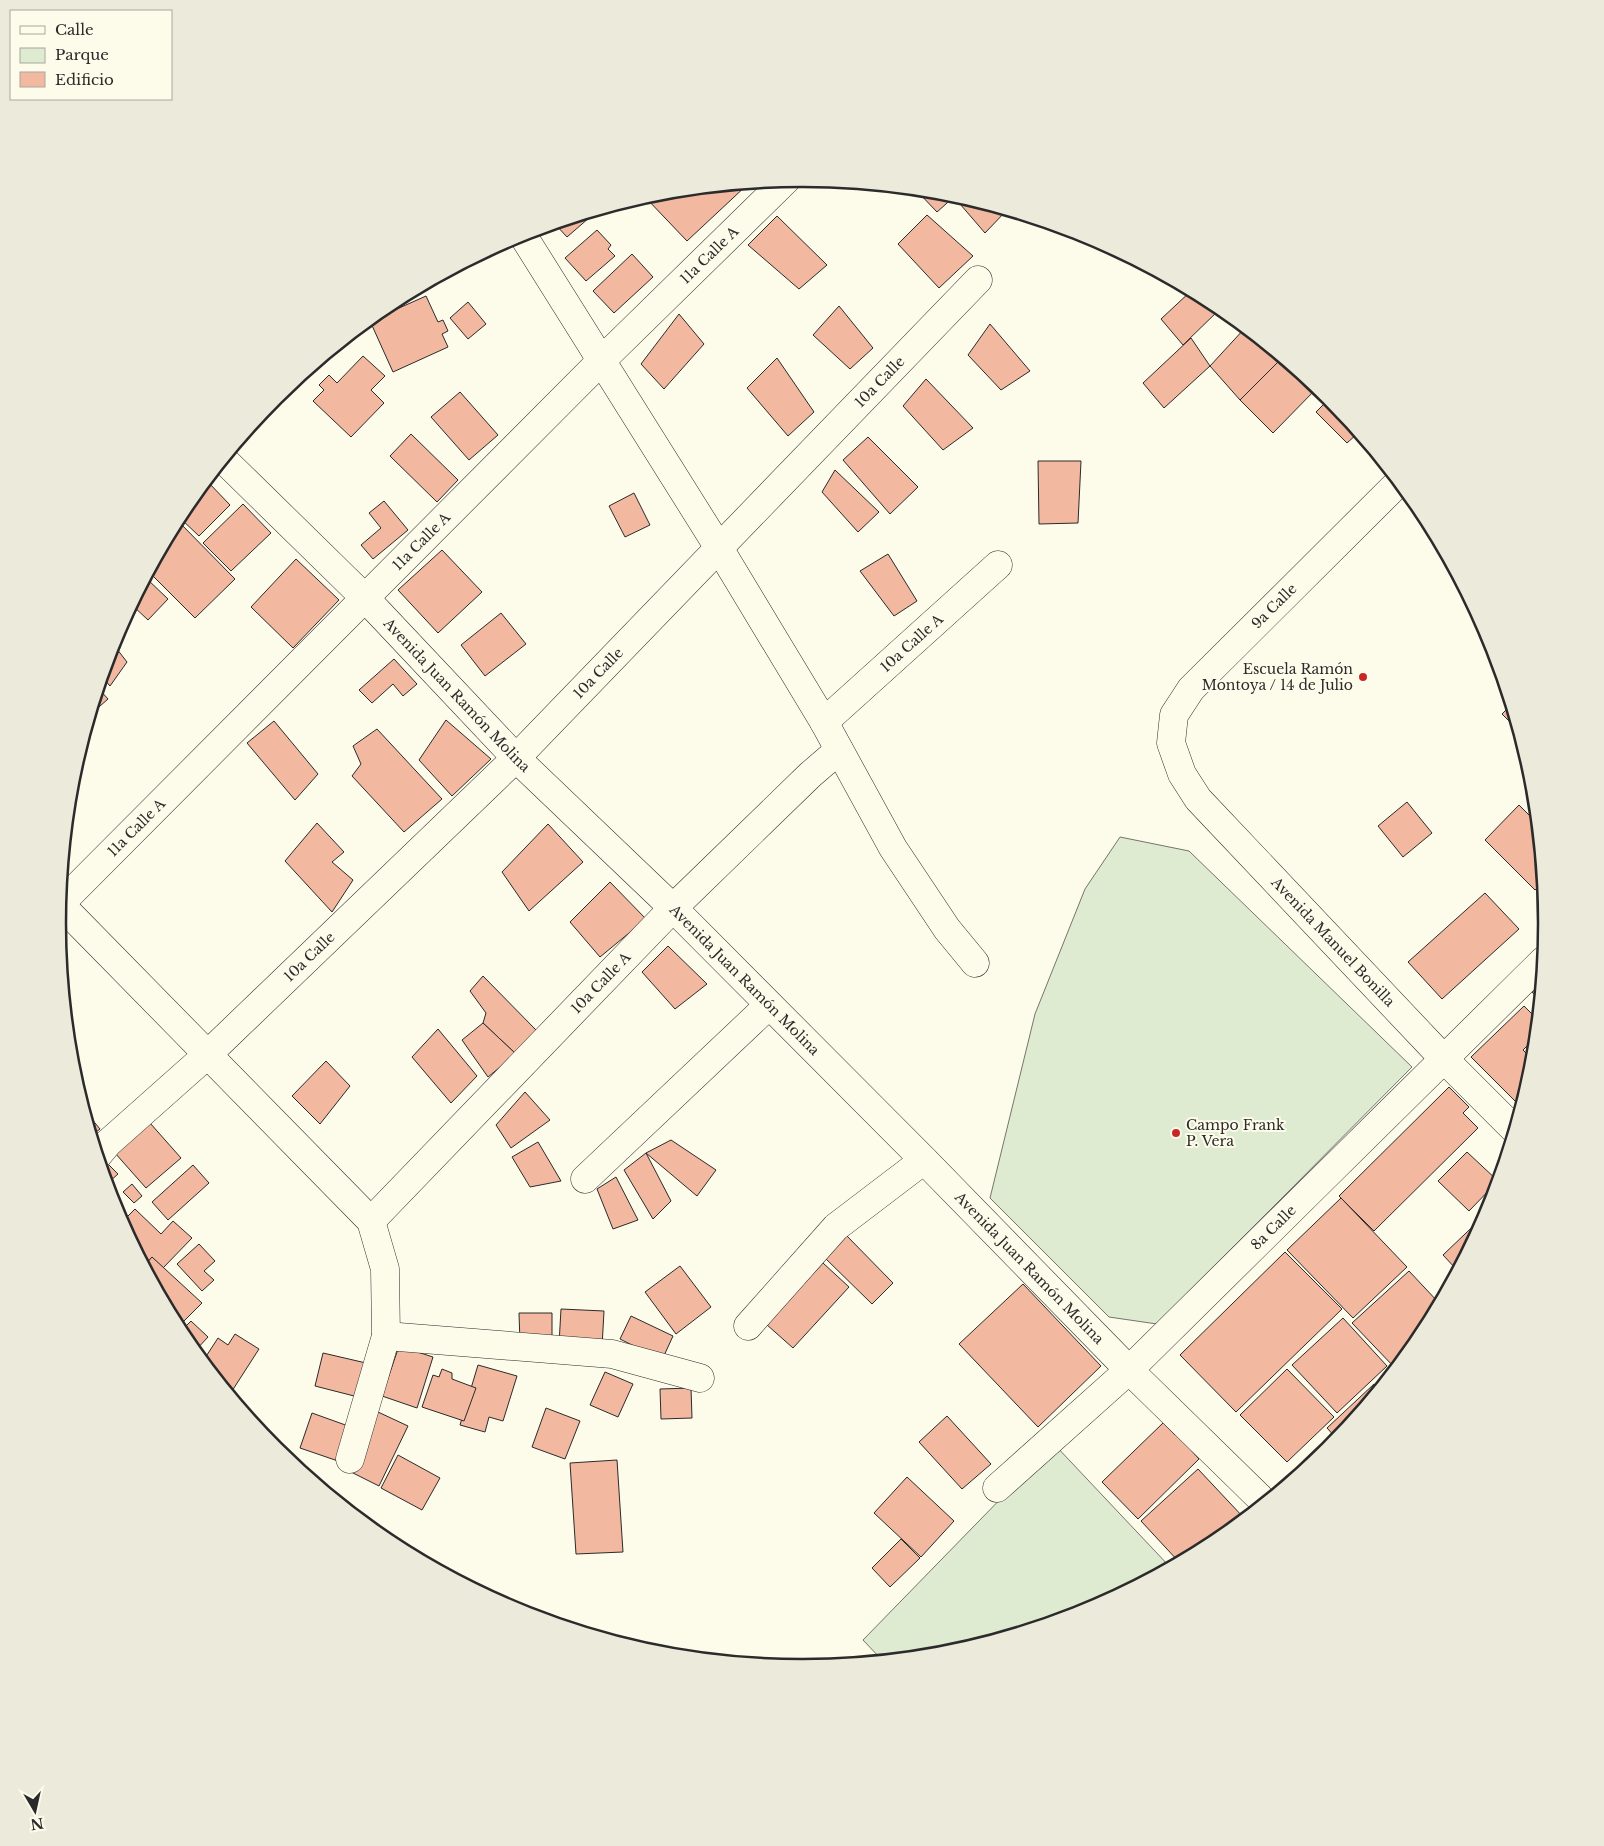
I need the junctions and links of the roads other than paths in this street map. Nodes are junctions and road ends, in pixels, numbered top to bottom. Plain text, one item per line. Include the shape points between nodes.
1 (778, 188) edge
2 (526, 241) edge
3 (978, 280) dead end
4 (601, 361) junction
5 (228, 464) edge
6 (1394, 487) edge
7 (719, 548) junction
8 (998, 565) dead end
9 (366, 599) junction
10 (824, 722) junction
11 (1172, 743) joint
12 (839, 750) junction
13 (516, 758) junction
14 (67, 897) edge
15 (673, 908) junction
16 (67, 911) edge
17 (975, 963) dead end
18 (1536, 968) edge
19 (769, 1005) junction
20 (206, 1055) junction
21 (1443, 1058) junction
22 (1510, 1124) edge
23 (102, 1150) edge
24 (924, 1160) junction
25 (585, 1179) dead end
26 (371, 1221) junction
27 (748, 1326) dead end
28 (386, 1336) junction
29 (1129, 1370) junction
30 (700, 1378) dead end
31 (350, 1459) dead end
32 (997, 1488) dead end
33 (1260, 1498) edge

1 - 4 street, 11a Calle A
2 - 4 street
3 - 7 street, 10a Calle
4 - 7 street
4 - 9 street, 11a Calle A
5 - 9 street, Avenida Juan Ramón Molina
6 - 11 street, 9a Calle via 1191,689 1174,715
7 - 10 street
7 - 13 street, 10a Calle
8 - 10 street, 10a Calle A
9 - 13 street, Avenida Juan Ramón Molina
9 - 14 street, 11a Calle A
10 - 12 street
11 - 21 street, Avenida Manuel Bonilla via 1182,774 1198,799
12 - 15 street, 10a Calle A
12 - 17 street via 893,848 947,929
13 - 15 street, Avenida Juan Ramón Molina
13 - 20 street, 10a Calle
15 - 19 street, Avenida Juan Ramón Molina
15 - 26 street, 10a Calle A
16 - 20 street
18 - 21 street, 8a Calle
19 - 24 street, Avenida Juan Ramón Molina
19 - 25 street
20 - 23 street, 10a Calle
20 - 26 street
21 - 22 street, Avenida Manuel Bonilla
21 - 29 street, 8a Calle
24 - 27 street via 836,1227
24 - 29 street, Avenida Juan Ramón Molina
26 - 28 street via 385,1269
28 - 30 street via 612,1354
28 - 31 street
29 - 32 street, 8a Calle
29 - 33 street, Avenida Juan Ramón Molina

